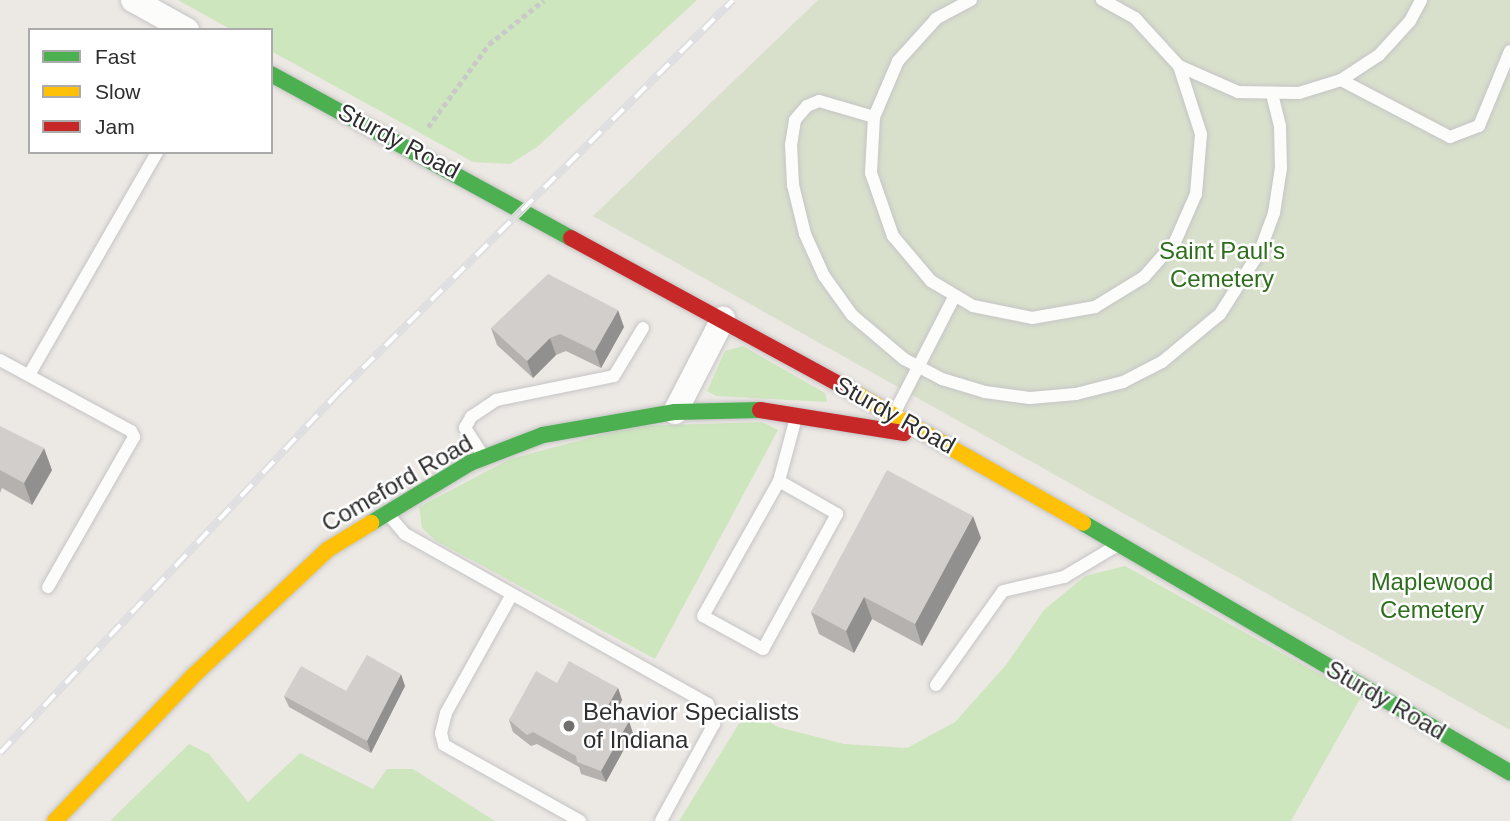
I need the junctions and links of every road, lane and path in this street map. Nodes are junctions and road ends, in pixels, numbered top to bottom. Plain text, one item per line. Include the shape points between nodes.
1 (133, 0) edge
2 (544, 0) edge
3 (971, 0) edge
4 (1102, 0) edge
5 (1125, 0) edge
6 (1421, 0) edge
7 (1135, 18) junction
8 (183, 28) edge
9 (1510, 51) edge
10 (1179, 66) junction
11 (273, 75) edge
12 (1341, 79) junction
13 (1272, 95) junction
14 (874, 117) junction
15 (413, 148) junction
16 (156, 154) edge
17 (954, 298) junction
18 (723, 319) junction
19 (643, 328) dead end
20 (0, 360) edge
21 (919, 368) junction
22 (29, 375) junction
23 (675, 412) junction
24 (797, 414) junction
25 (894, 415) junction
26 (949, 444) junction
27 (484, 457) junction
28 (779, 481) junction
29 (386, 511) junction
30 (1119, 544) junction
31 (48, 587) dead end
32 (511, 596) junction
33 (936, 685) dead end
34 (1510, 773) edge
35 (54, 821) edge
36 (580, 821) edge
37 (661, 821) edge

1 - 8 street
2 - 15 path via 489,44
3 - 14 lane via 919,34 898,61
4 - 7 lane
5 - 7 lane
6 - 12 lane via 1395,39
7 - 10 lane
9 - 12 lane via 1479,126 1451,137
10 - 13 lane via 1210,83
10 - 17 lane via 1196,108 1201,162 1188,219 1160,261 1121,294 1063,316 1001,314
11 - 15 street, Sturdy Road
12 - 13 lane via 1299,93
13 - 21 lane via 1280,126 1281,168 1273,213 1242,285 1195,338 1123,382 1076,394 1030,398 985,393
14 - 17 lane via 872,173 880,208 912,262
14 - 21 lane via 819,101 807,106 795,120 793,185 805,234 824,276 852,315 880,342
15 - 18 street, Sturdy Road
16 - 22 lane
17 - 21 lane
18 - 23 street
18 - 25 street, Sturdy Road
19 - 27 lane via 614,376 496,400 471,417 465,428
20 - 22 lane
21 - 25 lane
22 - 31 lane via 131,431 134,437
23 - 24 street, Comeford Road
23 - 27 street, Comeford Road via 543,435
24 - 26 street, Comeford Road
24 - 28 lane
25 - 26 street, Sturdy Road
26 - 30 street, Sturdy Road
27 - 29 street, Comeford Road
28 - 28 lane via 703,617 763,649 837,514
29 - 32 lane via 405,534
29 - 35 street, Comeford Road via 327,551 281,592
30 - 33 lane via 1064,577 1003,591
30 - 34 street, Sturdy Road
32 - 36 lane via 446,713 441,733 444,745
32 - 37 lane via 708,704 714,724

